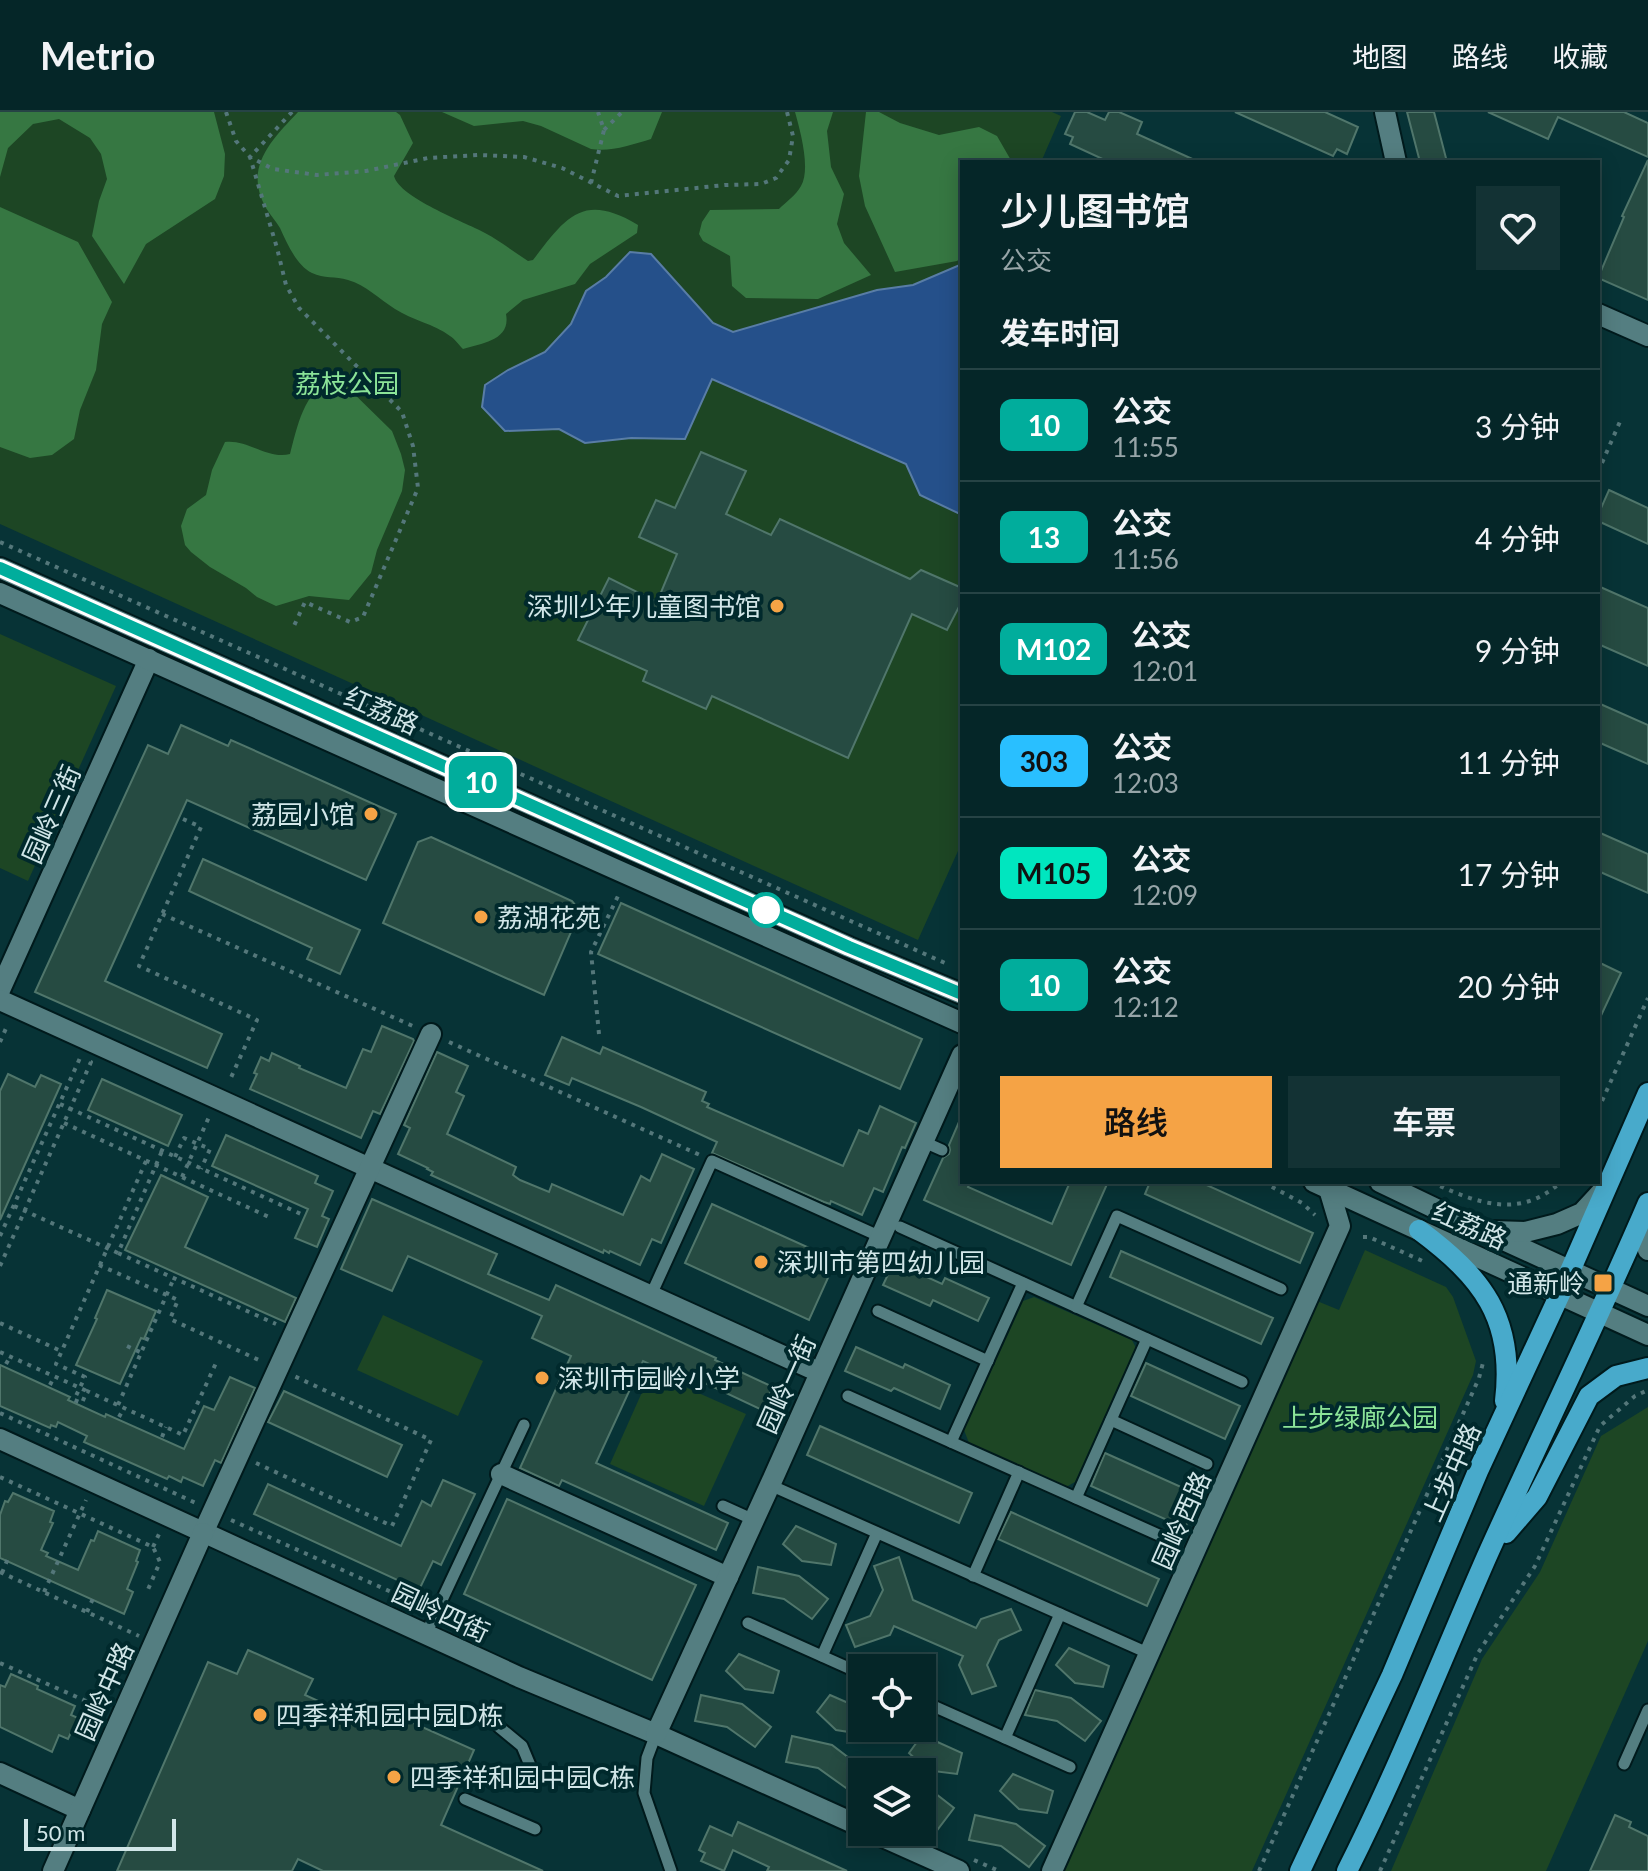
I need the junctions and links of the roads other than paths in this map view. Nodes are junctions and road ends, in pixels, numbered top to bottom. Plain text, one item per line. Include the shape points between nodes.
1 (1385, 112) edge
2 (1396, 160) edge
3 (1600, 315) edge
4 (1648, 336) edge
5 (0, 568) edge
6 (0, 593) edge
7 (149, 659) junction
8 (0, 990) edge
9 (960, 993) edge
10 (0, 1000) edge
11 (960, 1022) edge
12 (431, 1034) dead end
13 (960, 1061) edge
14 (1648, 1093) edge
15 (371, 1168) junction
16 (1384, 1184) edge
17 (1322, 1185) edge
18 (1607, 1186) junction
19 (1648, 1204) edge
20 (1451, 1216) junction
21 (1419, 1230) junction
22 (890, 1232) junction
23 (1648, 1250) edge
24 (1570, 1270) junction
25 (1023, 1283) junction
26 (1281, 1289) dead end
27 (1611, 1289) junction
28 (1560, 1294) junction
29 (651, 1295) junction
30 (1648, 1306) edge
31 (1076, 1307) junction
32 (878, 1311) dead end
33 (1599, 1313) junction
34 (1648, 1335) edge
35 (1147, 1339) junction
36 (988, 1361) junction
37 (810, 1368) dead end
38 (1648, 1368) edge
39 (1242, 1382) dead end
40 (848, 1396) dead end
41 (1111, 1420) junction
42 (1500, 1423) junction
43 (524, 1425) dead end
44 (0, 1439) edge
45 (951, 1442) junction
46 (1207, 1464) dead end
47 (1019, 1472) junction
48 (501, 1474) junction
49 (770, 1485) junction
50 (1076, 1498) junction
51 (723, 1506) dead end
52 (754, 1520) junction
53 (203, 1533) junction
54 (877, 1533) junction
55 (1170, 1540) dead end
56 (1488, 1555) junction
57 (973, 1576) junction
58 (728, 1577) junction
59 (1060, 1614) junction
60 (748, 1623) dead end
61 (426, 1634) junction
62 (1150, 1654) junction
63 (822, 1656) junction
64 (848, 1668) edge
65 (936, 1707) edge
66 (1648, 1710) edge
67 (499, 1727) dead end
68 (656, 1734) junction
69 (1005, 1738) junction
70 (1624, 1764) dead end
71 (1070, 1767) dead end
72 (532, 1770) dead end
73 (0, 1773) edge
74 (465, 1799) dead end
75 (80, 1810) junction
76 (848, 1821) edge
77 (535, 1829) dead end
78 (903, 1846) edge
79 (53, 1871) edge
80 (671, 1871) edge
81 (959, 1871) edge
82 (1052, 1871) edge
83 (1300, 1871) edge
84 (1347, 1871) edge

1 - 2 street
3 - 4 street
5 - 9 street, 红荔路
6 - 7 street, 红荔路
7 - 8 street, 园岭三街
7 - 11 street, 红荔路
10 - 15 street via 84,1049 215,1108
12 - 15 street, 园岭中路
13 - 22 street, 园岭一街 via 933,1146
14 - 18 main road, 上步中路
15 - 29 street
15 - 53 street, 园岭中路
16 - 20 street, 红荔路
17 - 21 street, 红荔路
17 - 62 street, 园岭西路 via 1340,1226
18 - 20 street via 1582,1213 1525,1232 1492,1231
18 - 24 main road, 上步中路
19 - 23 street
19 - 27 main road
20 - 24 street, 红荔路
21 - 28 street, 红荔路
21 - 42 main road via 1469,1272 1494,1311 1507,1364
22 - 25 lane
22 - 29 lane via 712,1161
22 - 49 street, 园岭一街
24 - 27 street, 红荔路
24 - 28 main road, 上步中路
25 - 31 lane
25 - 36 lane
26 - 31 lane via 1117,1216
27 - 30 street, 红荔路
27 - 33 main road
28 - 33 street, 红荔路
28 - 42 main road, 上步中路
29 - 37 street
31 - 35 lane
32 - 36 lane
33 - 34 street, 红荔路
33 - 56 main road
35 - 39 lane
35 - 41 lane
36 - 45 lane
38 - 56 main road via 1616,1376 1589,1396 1537,1497
40 - 45 lane
41 - 46 lane
41 - 50 lane
42 - 83 main road, 上步中路 via 1392,1675
43 - 48 lane
44 - 53 street, 园岭四街
45 - 47 lane
47 - 50 lane
47 - 57 lane
48 - 58 street
48 - 61 lane
49 - 52 street, 园岭一街
49 - 54 lane
50 - 55 lane
51 - 52 lane
52 - 58 street, 园岭一街
53 - 61 street, 园岭四街
53 - 75 street, 园岭中路
54 - 57 lane
54 - 63 lane
56 - 84 main road
57 - 59 lane
58 - 68 street, 园岭一街
59 - 62 lane
59 - 69 lane
60 - 63 lane
61 - 68 street, 园岭四街
62 - 82 street, 园岭西路
63 - 64 lane
65 - 69 lane
66 - 70 lane
67 - 72 lane via 522,1746
68 - 76 street, 园岭四街
68 - 80 lane via 647,1758 644,1793
69 - 71 lane
73 - 75 street
74 - 77 lane
75 - 79 street, 园岭中路
78 - 81 street

